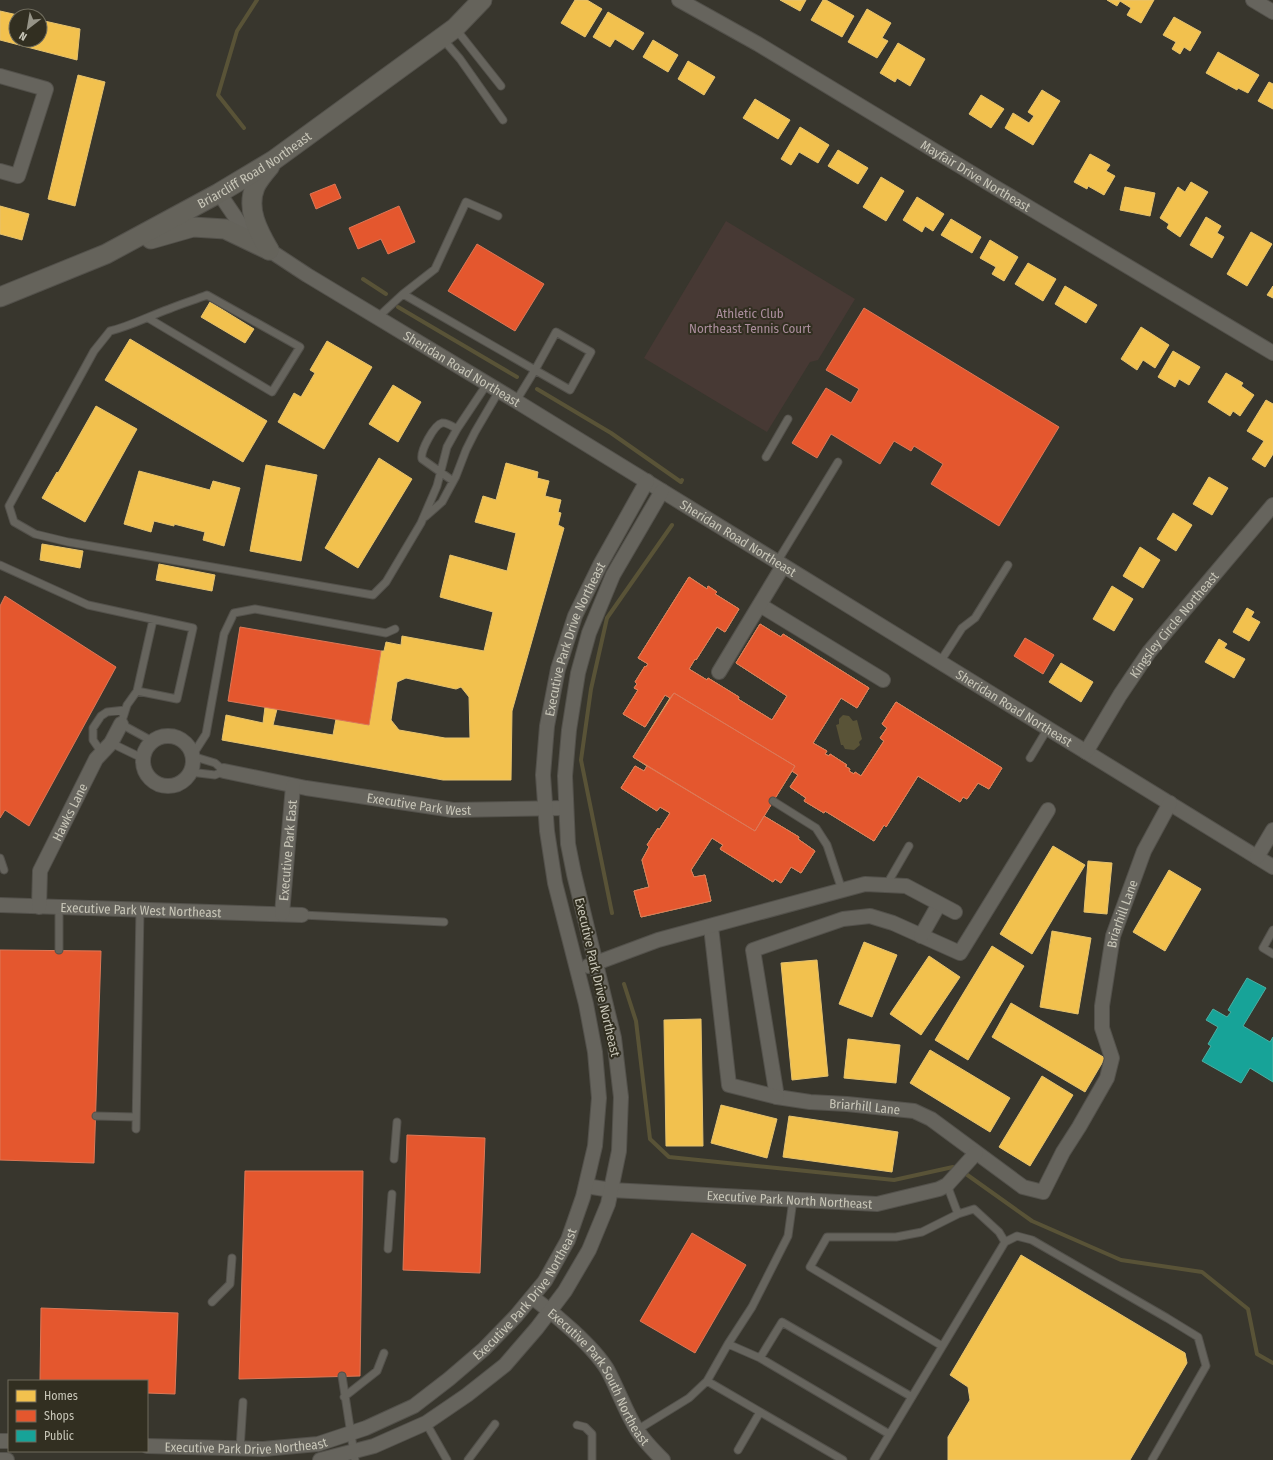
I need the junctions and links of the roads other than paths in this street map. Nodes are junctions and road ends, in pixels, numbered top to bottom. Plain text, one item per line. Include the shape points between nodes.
1 (482, 0) edge
2 (679, 0) edge
3 (1253, 0) edge
4 (1273, 12) edge
5 (449, 33) junction
6 (0, 76) edge
7 (501, 86) dead end
8 (503, 120) dead end
9 (274, 160) junction
10 (0, 171) edge
11 (219, 193) junction
12 (498, 216) dead end
13 (269, 250) junction
14 (106, 254) junction
15 (403, 294) junction
16 (0, 297) edge
17 (148, 318) junction
18 (378, 318) junction
19 (1273, 353) edge
20 (535, 370) junction
21 (493, 387) junction
22 (516, 401) junction
23 (788, 419) dead end
24 (457, 429) junction
25 (766, 457) dead end
26 (838, 462) dead end
27 (441, 473) junction
28 (454, 481) junction
29 (647, 482) junction
30 (662, 491) junction
31 (1273, 505) edge
32 (425, 517) junction
33 (780, 564) junction
34 (0, 565) edge
35 (1008, 565) dead end
36 (760, 605) junction
37 (153, 620) junction
38 (395, 629) dead end
39 (940, 662) junction
40 (719, 672) dead end
41 (883, 680) dead end
42 (137, 691) junction
43 (125, 710) junction
44 (121, 724) junction
45 (1048, 728) junction
46 (152, 741) junction
47 (106, 748) junction
48 (1086, 752) junction
49 (192, 756) junction
50 (142, 758) junction
51 (1030, 758) dead end
52 (224, 771) junction
53 (190, 772) junction
54 (293, 786) junction
55 (773, 801) dead end
56 (1170, 804) junction
57 (566, 808) junction
58 (546, 809) junction
59 (1048, 810) dead end
60 (1273, 830) edge
61 (909, 846) dead end
62 (1257, 857) junction
63 (0, 858) edge
64 (1273, 867) edge
65 (4, 870) dead end
66 (887, 884) junction
67 (842, 890) junction
68 (939, 904) junction
69 (0, 905) edge
70 (39, 907) junction
71 (59, 907) junction
72 (140, 909) junction
73 (955, 912) dead end
74 (282, 914) junction
75 (302, 914) joint
76 (444, 922) dead end
77 (711, 927) junction
78 (1273, 930) edge
79 (921, 936) junction
80 (59, 950) dead end
81 (1273, 954) edge
82 (596, 964) junction
83 (578, 970) junction
84 (777, 1097) junction
85 (96, 1116) dead end
86 (136, 1117) junction
87 (397, 1122) dead end
88 (136, 1129) dead end
89 (976, 1153) junction
90 (394, 1159) dead end
91 (947, 1185) junction
92 (586, 1186) junction
93 (611, 1190) junction
94 (392, 1194) dead end
95 (793, 1200) junction
96 (958, 1214) junction
97 (1006, 1242) junction
98 (388, 1249) dead end
99 (232, 1258) dead end
100 (532, 1297) junction
101 (212, 1302) dead end
102 (550, 1311) junction
103 (728, 1344) junction
104 (942, 1346) junction
105 (384, 1353) dead end
106 (760, 1358) junction
107 (342, 1376) dead end
108 (707, 1381) junction
109 (344, 1397) junction
110 (912, 1397) junction
111 (243, 1402) dead end
112 (760, 1412) junction
113 (426, 1423) junction
114 (495, 1424) dead end
115 (577, 1426) dead end
116 (637, 1430) junction
117 (350, 1434) junction
118 (889, 1434) junction
119 (148, 1446) edge
120 (240, 1449) junction
121 (738, 1450) dead end
122 (354, 1456) edge
123 (0, 1460) edge
124 (7, 1460) edge
125 (320, 1460) edge
126 (447, 1460) edge
127 (468, 1460) edge
128 (592, 1460) edge
129 (663, 1460) edge
130 (843, 1460) edge
131 (874, 1460) edge
132 (1152, 1460) edge

1 - 5 main road, Briarcliff Road Northeast
2 - 19 street, Mayfair Drive Northeast via 758,44
3 - 4 street
5 - 7 lane
5 - 8 lane via 460,59
5 - 9 main road, Briarcliff Road Northeast
6 - 10 street via 46,89 18,176
9 - 11 main road, Briarcliff Road Northeast
9 - 13 main road via 255,187 252,203 252,213 258,231
11 - 13 street, Sheridan Road Northeast via 240,224
11 - 14 main road, Briarcliff Road Northeast
12 - 15 lane via 466,202 434,270
13 - 14 main road via 225,229 194,227
13 - 18 street, Sheridan Road Northeast
14 - 16 main road, Briarcliff Road Northeast
15 - 18 lane
15 - 20 lane
17 - 17 lane via 207,295 300,347 272,392
17 - 32 lane via 125,328 110,331 94,351 9,506 14,522 35,534 68,542 373,595 386,582
18 - 21 street, Sheridan Road Northeast
20 - 20 lane via 570,390 591,352 556,332
20 - 22 lane
21 - 22 street, Sheridan Road Northeast
21 - 24 lane
21 - 28 lane
22 - 29 street, Sheridan Road Northeast
23 - 25 lane
24 - 27 lane via 447,447
24 - 27 lane via 447,423 441,423 423,447 422,459
26 - 33 lane
27 - 28 lane
27 - 32 lane
28 - 32 lane via 442,502
29 - 30 street, Sheridan Road Northeast
29 - 58 street, Executive Park Drive Northeast via 600,565 576,616 558,669 547,726 543,775
30 - 33 street, Sheridan Road Northeast
30 - 57 street, Executive Park Drive Northeast via 613,575 588,633 578,673 569,730 565,776
31 - 48 street, Kingsley Circle Northeast via 1149,652
33 - 36 street
33 - 39 street, Sheridan Road Northeast
34 - 37 lane via 88,605
35 - 39 lane via 975,618 962,628
36 - 40 street
36 - 41 street
37 - 42 lane
37 - 42 lane via 193,628 177,700
38 - 49 lane via 386,633 255,609 234,613 224,634 206,734
39 - 45 street, Sheridan Road Northeast
42 - 43 lane
43 - 44 lane
43 - 47 lane via 107,712 93,728 93,740
44 - 46 lane
44 - 47 street, Hawks Lane
45 - 48 street, Sheridan Road Northeast
45 - 51 lane
46 - 49 street via 159,737 176,737 189,748
46 - 50 street
47 - 50 lane
47 - 70 street, Hawks Lane via 96,758 40,871
48 - 56 street, Sheridan Road Northeast
49 - 52 lane via 215,763
49 - 53 street
50 - 53 street via 145,771 150,778 163,785 179,783
52 - 53 lane via 216,775
52 - 54 street, Executive Park West
54 - 58 street, Executive Park West via 453,810
54 - 74 street, Executive Park East
55 - 67 lane via 816,828 827,845
56 - 62 street, Sheridan Road Northeast
56 - 89 street, Briarhill Lane via 1144,851 1113,936 1102,1006 1102,1028 1112,1058 1107,1078 1063,1152 1043,1192 1023,1187
57 - 58 street, Executive Park West
57 - 82 street, Executive Park Drive Northeast via 568,844
58 - 83 street, Executive Park Drive Northeast via 555,883
59 - 79 street via 960,953
60 - 62 street
61 - 66 lane
62 - 64 street, Sheridan Road Northeast
63 - 65 lane
66 - 67 street via 865,884
66 - 68 street via 906,886
67 - 77 street
68 - 73 street
68 - 79 street
69 - 70 street, Executive Park West Northeast
70 - 71 street, Executive Park West Northeast
71 - 72 street, Executive Park West Northeast
71 - 80 lane
72 - 74 street, Executive Park West Northeast
72 - 86 lane
74 - 75 street, Executive Park West Northeast
75 - 76 lane
77 - 82 street via 658,940
77 - 84 street, Briarhill Lane via 729,1085
78 - 81 lane via 1263,948
79 - 84 street via 870,916 843,919 753,950
82 - 83 street
82 - 93 street, Executive Park Drive Northeast via 614,1038 621,1097 619,1151
83 - 92 street, Executive Park Drive Northeast via 595,1052 599,1098 595,1146
84 - 89 street, Briarhill Lane via 914,1111 931,1119
85 - 86 lane
86 - 88 lane
87 - 90 lane
89 - 91 street, Executive Park North Northeast
91 - 95 street, Executive Park North Northeast via 938,1190 877,1204
91 - 96 lane
92 - 93 street, Executive Park North Northeast
92 - 100 street, Executive Park Drive Northeast via 568,1240 545,1281
93 - 95 street, Executive Park North Northeast
93 - 102 street, Executive Park Drive Northeast via 608,1204 588,1250 565,1291
94 - 98 lane
95 - 103 lane via 788,1236 752,1307
96 - 97 lane via 974,1209
96 - 104 lane via 922,1232 896,1237 827,1237 810,1268
97 - 104 lane
97 - 132 lane via 1017,1236 1032,1240 1198,1337 1206,1366
99 - 101 lane via 230,1284
100 - 102 street, Executive Park South Northeast
100 - 117 street, Executive Park Drive Northeast via 484,1349 414,1406
102 - 113 street, Executive Park Drive Northeast via 505,1365
102 - 116 street, Executive Park South Northeast via 593,1352 606,1369
103 - 106 lane
103 - 108 lane
104 - 110 lane
105 - 109 lane via 377,1371
106 - 110 lane via 782,1322
106 - 118 lane
107 - 109 lane
108 - 112 lane
108 - 116 lane via 689,1398
109 - 117 lane
110 - 118 lane
111 - 120 lane
112 - 121 lane
112 - 130 lane
113 - 122 street, Executive Park Drive Northeast
113 - 126 lane
114 - 127 lane
115 - 128 lane via 592,1434
116 - 129 street, Executive Park South Northeast
117 - 120 street, Executive Park Drive Northeast via 318,1444
117 - 122 lane
118 - 131 lane
119 - 120 street, Executive Park Drive Northeast
122 - 125 street, Executive Park Drive Northeast
123 - 124 street

